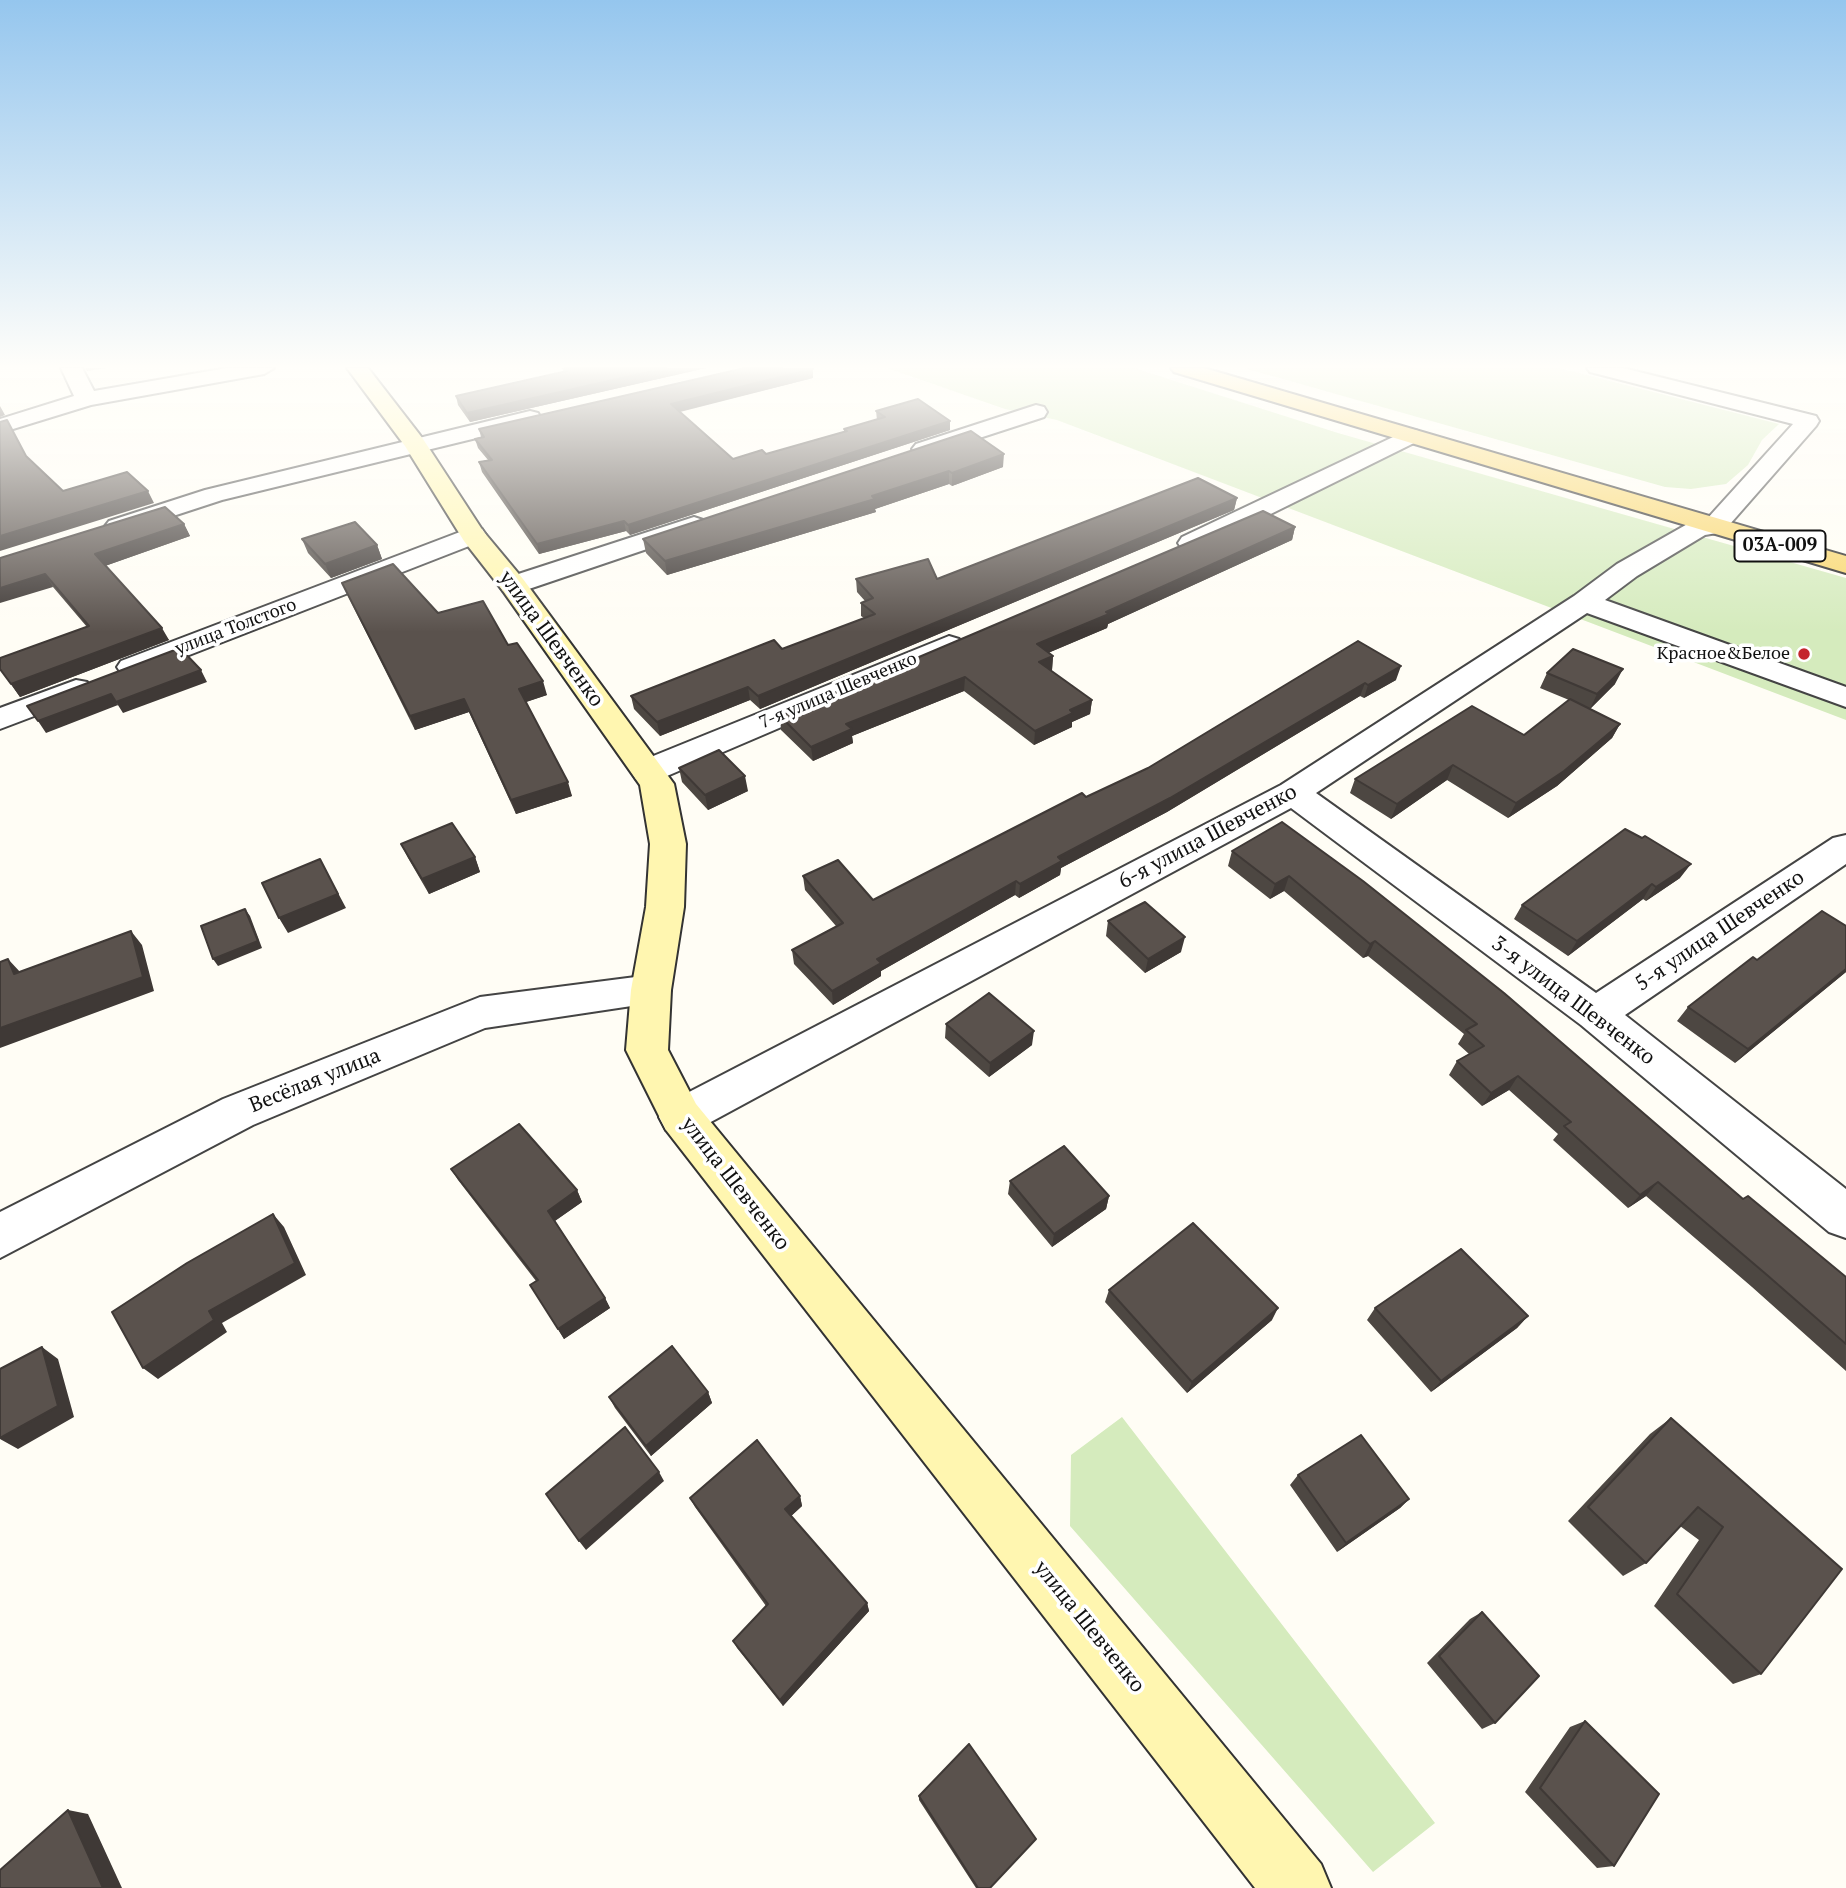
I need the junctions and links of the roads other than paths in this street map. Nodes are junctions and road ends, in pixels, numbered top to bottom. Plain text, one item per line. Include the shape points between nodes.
1 (367, 456) edge
2 (423, 456) edge
3 (1370, 456) edge
4 (1477, 456) edge
5 (1777, 456) edge
6 (722, 516) edge
7 (1714, 527) junction
8 (101, 531) edge
9 (473, 535) junction
10 (1167, 553) edge
11 (1846, 565) edge
12 (513, 585) junction
13 (1584, 602) junction
14 (977, 633) edge
15 (1846, 698) edge
16 (0, 719) edge
17 (648, 771) junction
18 (1293, 793) junction
19 (1846, 847) edge
20 (651, 990) junction
21 (1595, 1014) junction
22 (681, 1117) junction
23 (1846, 1217) edge
24 (0, 1236) edge
25 (1297, 1888) edge

1 - 8 street via 214,495
2 - 9 main road, улица Шевченко
3 - 10 street
4 - 7 main road, 03А-009
5 - 7 street
6 - 12 street
7 - 11 main road, 03А-009
7 - 13 street, 6-я улица Шевченко via 1700,527 1627,570
9 - 12 main road, улица Шевченко
9 - 16 street, улица Толстого
12 - 17 main road, улица Шевченко
13 - 15 street
13 - 18 street, 6-я улица Шевченко
14 - 17 street, 7-я улица Шевченко
17 - 20 main road, улица Шевченко via 657,784 668,844 665,907
18 - 21 street, 3-я улица Шевченко
18 - 22 street, 6-я улица Шевченко
19 - 21 street, 5-я улица Шевченко
20 - 22 main road, улица Шевченко via 647,1050
20 - 24 street, Весёлая улица via 480,1013 238,1112
21 - 23 street, 3-я улица Шевченко
22 - 25 main road, улица Шевченко

